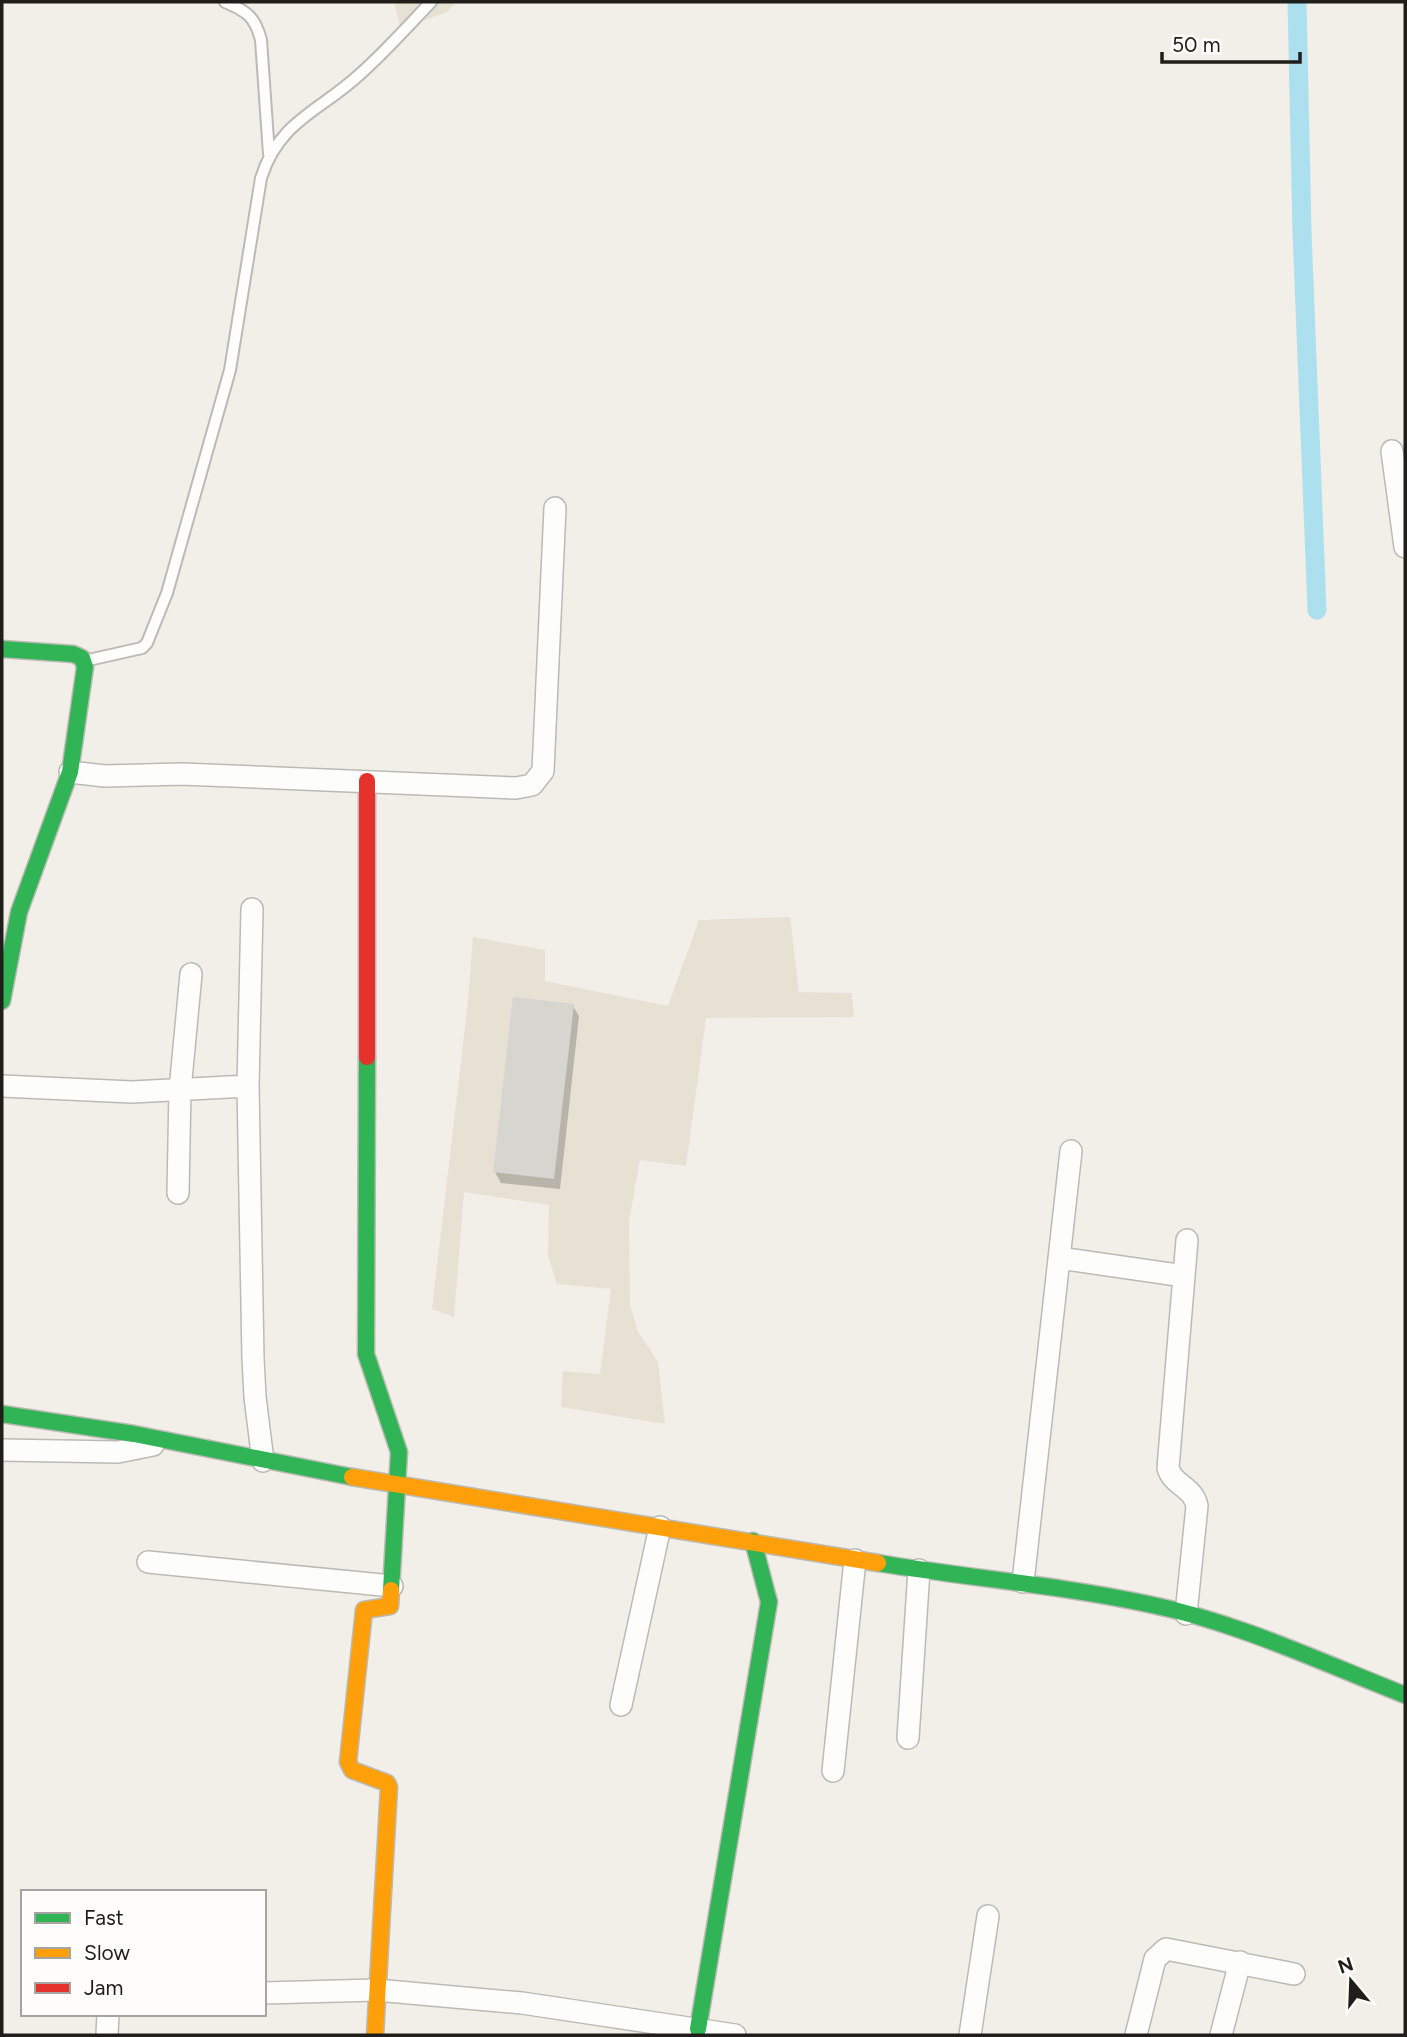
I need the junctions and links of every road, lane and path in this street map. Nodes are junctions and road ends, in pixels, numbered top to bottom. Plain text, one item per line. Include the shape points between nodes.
1 (225, 2) edge
2 (431, 2) edge
3 (268, 154) junction
4 (1392, 450) dead end
5 (555, 508) dead end
6 (1405, 547) edge
7 (2, 649) edge
8 (84, 661) junction
9 (70, 772) junction
10 (367, 781) junction
11 (252, 909) dead end
12 (191, 974) dead end
13 (2, 1001) edge
14 (2, 1086) edge
15 (248, 1086) junction
16 (180, 1090) junction
17 (1071, 1151) dead end
18 (178, 1193) dead end
19 (1187, 1240) dead end
20 (1059, 1258) junction
21 (1184, 1276) junction
22 (2, 1414) edge
23 (164, 1441) junction
24 (2, 1450) edge
25 (263, 1461) junction
26 (397, 1486) junction
27 (660, 1527) junction
28 (753, 1541) junction
29 (855, 1560) junction
30 (148, 1562) dead end
31 (919, 1570) junction
32 (1023, 1581) junction
33 (392, 1586) junction
34 (1186, 1614) junction
35 (1405, 1695) edge
36 (621, 1705) dead end
37 (908, 1738) dead end
38 (833, 1771) dead end
39 (988, 1916) dead end
40 (1240, 1962) junction
41 (1294, 1974) dead end
42 (376, 1990) junction
43 (266, 1993) edge
44 (108, 2016) edge
45 (698, 2029) junction
46 (107, 2035) edge
47 (375, 2035) edge
48 (735, 2035) edge
49 (970, 2035) edge
50 (1136, 2035) edge
51 (1221, 2035) edge

1 - 3 lane via 257,23
2 - 3 lane via 358,76 307,112
3 - 8 lane via 230,370 167,593 142,648
4 - 6 street
5 - 10 street via 543,771 539,778 532,785 516,788
7 - 8 main road via 74,654
8 - 9 main road
9 - 10 street
9 - 13 main road via 19,912
10 - 26 main road via 366,1354 399,1452
11 - 15 street
12 - 16 street
14 - 16 street
15 - 16 street
15 - 25 street via 255,1397
16 - 18 street
17 - 20 street
19 - 21 street
20 - 21 street
20 - 32 street
21 - 34 street via 1168,1468 1172,1478 1193,1492 1197,1506
22 - 23 main road
23 - 24 street via 118,1452
23 - 25 main road
25 - 26 main road
26 - 27 main road
26 - 33 main road
27 - 28 main road
27 - 36 street
28 - 29 main road
28 - 45 main road via 769,1602
29 - 31 main road
29 - 38 street
30 - 33 street
31 - 32 main road
31 - 37 street
32 - 34 main road
33 - 42 main road via 388,1609 364,1610 348,1762 352,1770 389,1787
34 - 35 main road
39 - 49 street
40 - 41 street
40 - 50 street via 1178,1949 1162,1951 1155,1959
40 - 51 street
42 - 43 street
42 - 45 street via 522,2003
42 - 47 main road
44 - 46 street
45 - 48 street

